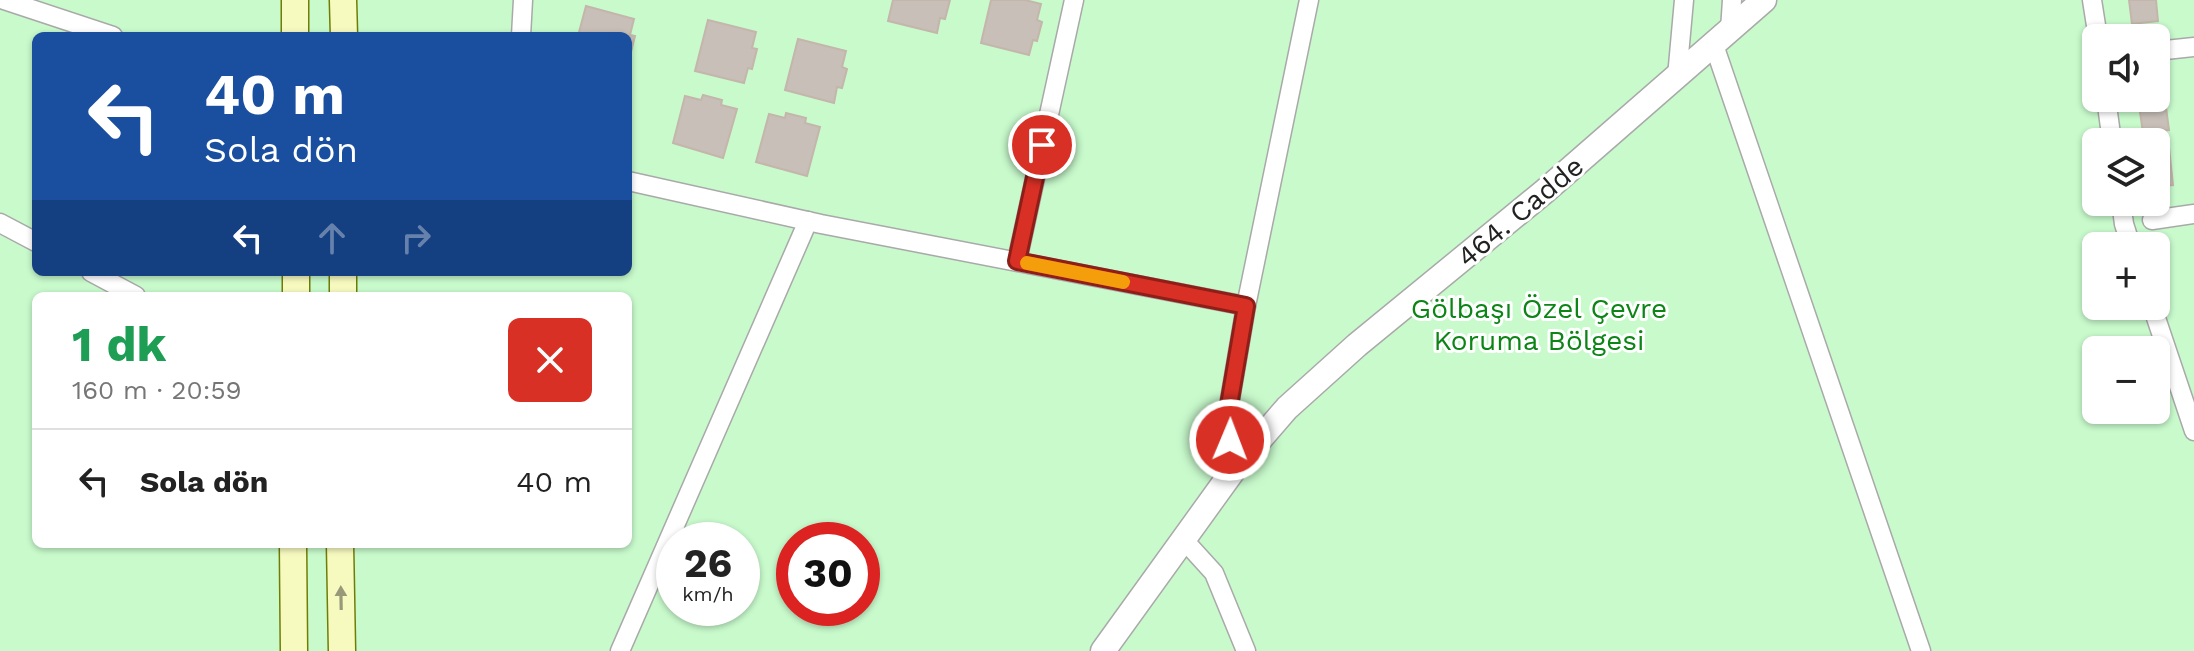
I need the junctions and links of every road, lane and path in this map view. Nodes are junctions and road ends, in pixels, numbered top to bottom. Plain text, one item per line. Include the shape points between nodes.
1 (4, 0) edge
2 (295, 0) edge
3 (343, 0) edge
4 (523, 0) edge
5 (1074, 0) edge
6 (1309, 0) edge
7 (1684, 0) edge
8 (1732, 0) edge
9 (1764, 0) edge
10 (2092, 0) edge
11 (2096, 24) edge
12 (101, 32) edge
13 (295, 32) edge
14 (344, 32) edge
15 (521, 32) edge
16 (1722, 37) junction
17 (2194, 47) edge
18 (2170, 50) edge
19 (1677, 77) junction
20 (632, 182) edge
21 (2194, 214) edge
22 (2152, 220) dead end
23 (808, 221) junction
24 (0, 223) edge
25 (32, 240) edge
26 (1017, 261) junction
27 (98, 276) edge
28 (128, 292) edge
29 (1246, 306) junction
30 (2157, 320) edge
31 (2194, 431) edge
32 (1235, 468) junction
33 (1184, 540) junction
34 (293, 548) edge
35 (340, 548) edge
36 (294, 651) edge
37 (342, 651) edge
38 (620, 651) edge
39 (1103, 651) edge
40 (1246, 651) edge
41 (1921, 651) edge

1 - 12 street
2 - 13 main road
3 - 14 main road
4 - 15 street
5 - 26 street
6 - 29 street
7 - 19 street
8 - 16 street
9 - 16 street, 464. Cadde
10 - 11 street
16 - 19 street, 464. Cadde
16 - 41 street
17 - 18 street
19 - 32 street, 464. Cadde via 1317,380
20 - 23 street
21 - 22 street
23 - 26 street
23 - 38 street
24 - 25 street
26 - 29 street
27 - 28 street
29 - 32 street via 1226,423
30 - 31 street
32 - 33 street, 464. Cadde
33 - 39 street, 464. Cadde
33 - 40 street via 1214,573
34 - 36 main road
37 -> 35 main road

